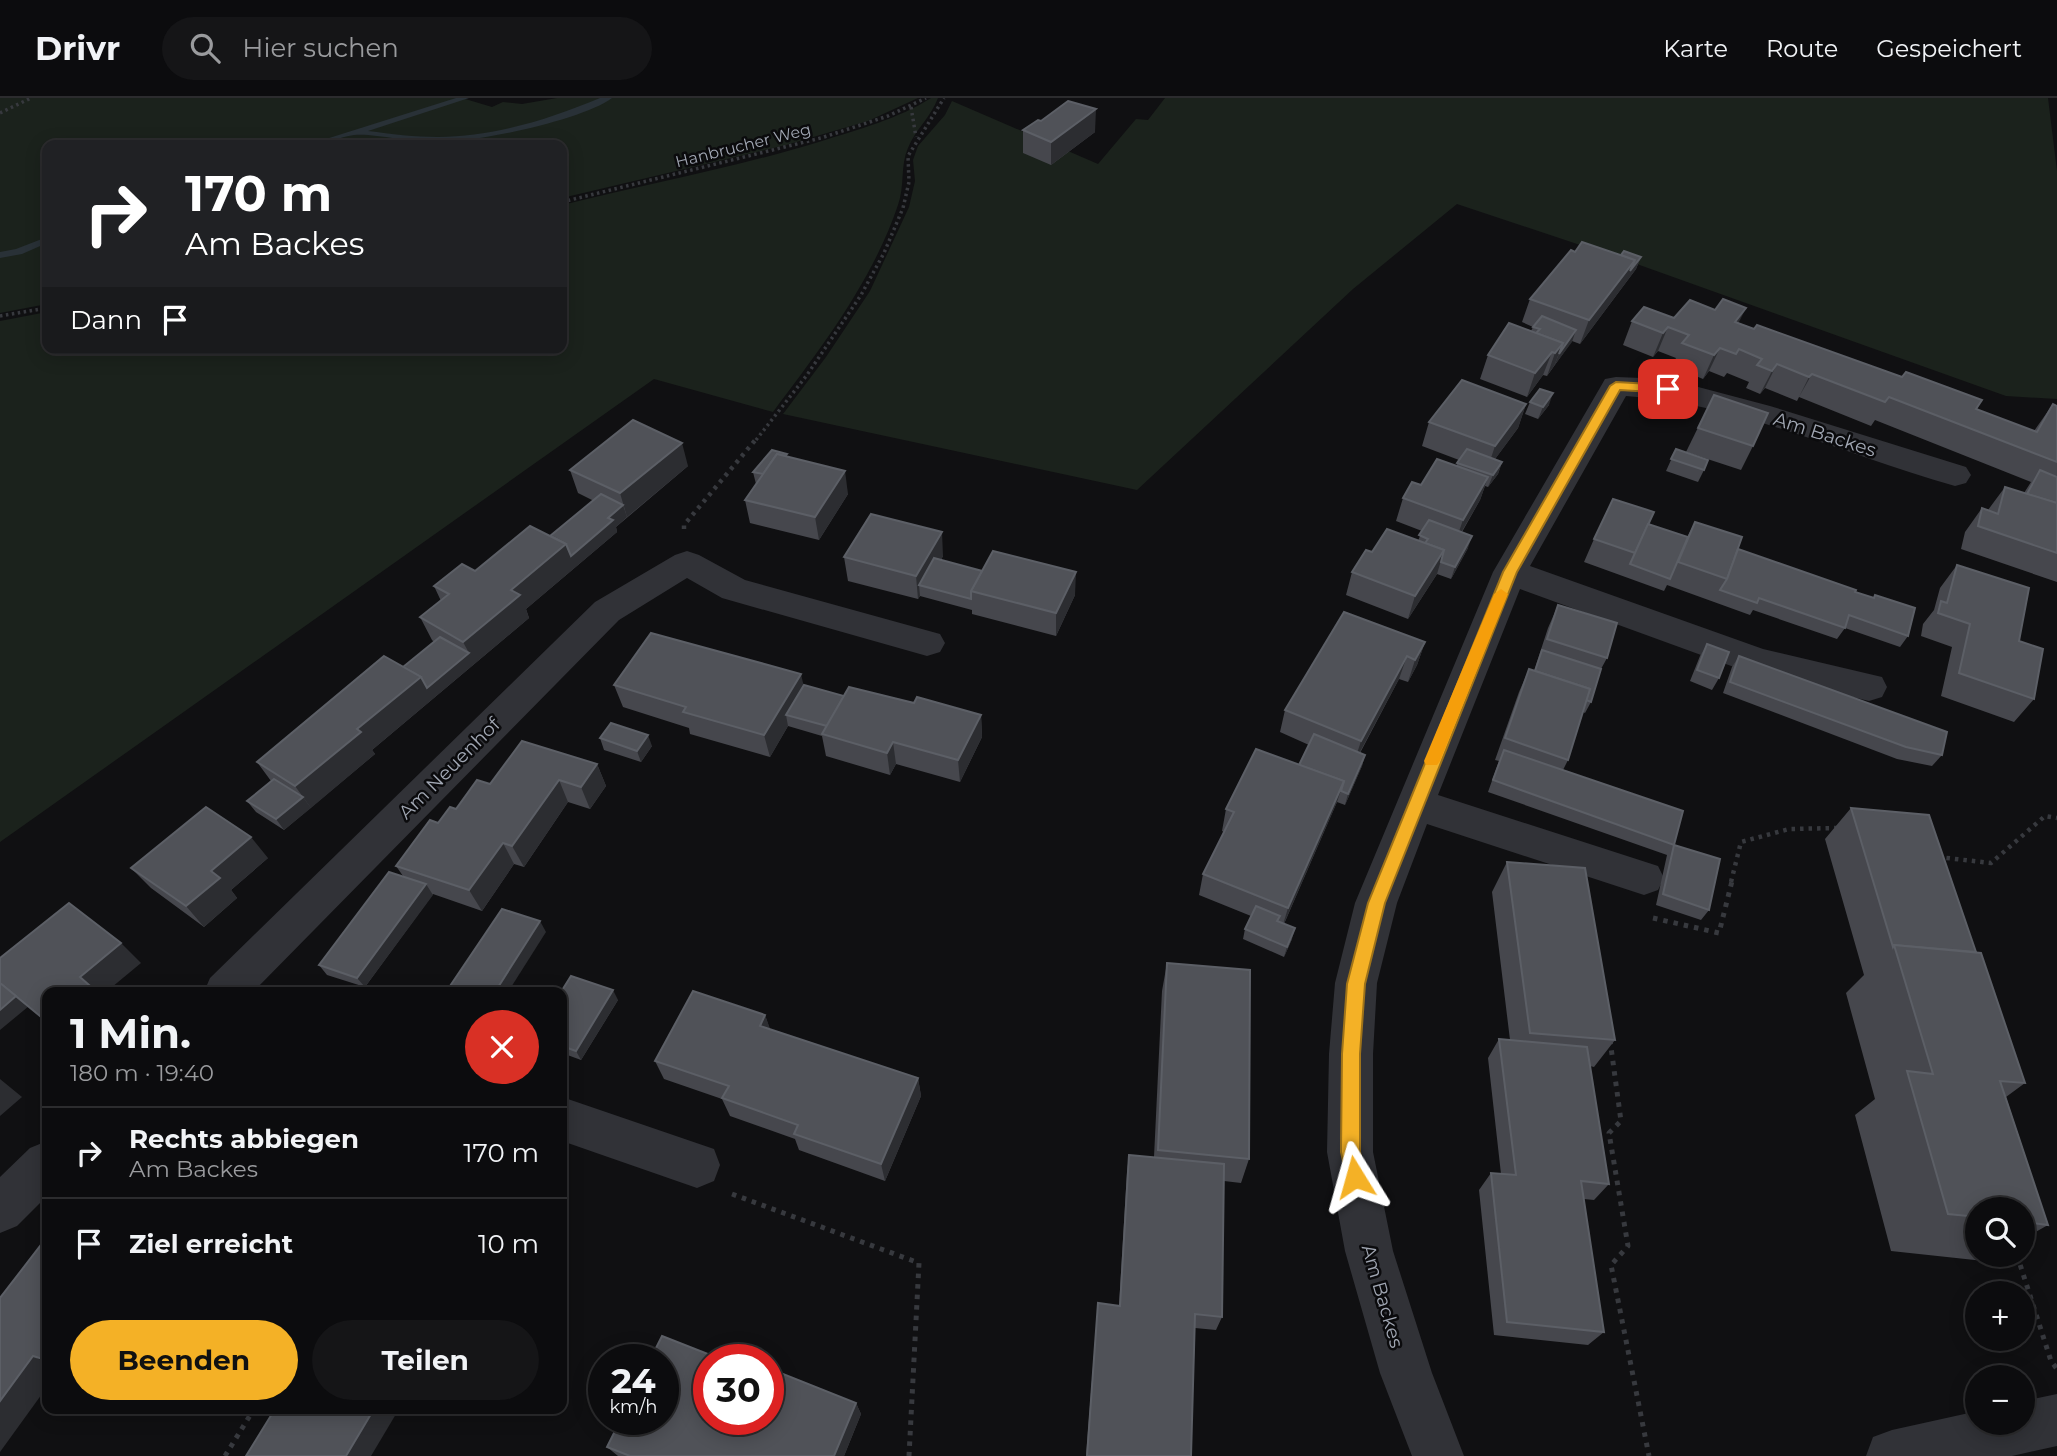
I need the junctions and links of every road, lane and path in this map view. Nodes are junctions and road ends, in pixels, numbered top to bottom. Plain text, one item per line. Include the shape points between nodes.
1 (31, 98) edge
2 (926, 98) edge
3 (944, 98) edge
4 (911, 107) junction
5 (0, 113) edge
6 (916, 138) junction
7 (567, 201) edge
8 (42, 309) edge
9 (0, 316) edge
10 (1955, 475) dead end
11 (687, 563) junction
12 (1510, 572) junction
13 (927, 643) dead end
14 (1870, 687) dead end
15 (1415, 804) junction
16 (2057, 818) edge
17 (1845, 829) dead end
18 (1931, 857) edge
19 (1643, 897) joint
20 (230, 987) edge
21 (1608, 1026) edge
22 (567, 1121) edge
23 (697, 1165) dead end
24 (42, 1169) edge
25 (750, 1201) dead end
26 (0, 1209) edge
27 (2021, 1267) edge
28 (2057, 1369) edge
29 (251, 1414) edge
30 (2057, 1420) edge
31 (225, 1456) edge
32 (909, 1456) edge
33 (1438, 1456) edge
34 (1648, 1456) edge
35 (1892, 1456) edge

1 - 5 path
2 - 4 path, Hanbrucher Weg
3 - 6 path via 939,113
4 - 6 path
4 - 7 path, Hanbrucher Weg via 788,148
6 - 11 path via 906,161 909,181 903,206 865,291 814,365 684,525
8 - 9 path
10 - 12 street, Am Backes via 1668,389 1616,386
11 - 13 street via 734,589
11 - 20 street, Am Neuenhof via 607,611
12 - 14 street via 1758,661
12 - 15 street, Am Backes
15 - 19 street
15 - 33 street, Am Backes via 1376,903 1356,984 1350,1152 1369,1251 1406,1373
16 - 18 path via 2045,816 1991,863
17 - 19 path via 1817,826 1769,832 1741,842 1719,933
21 - 34 path via 1621,1121 1609,1133 1628,1246 1611,1265
22 - 23 street
24 - 26 street
25 - 32 path via 919,1263
27 - 28 path
29 - 31 path
30 - 35 street

